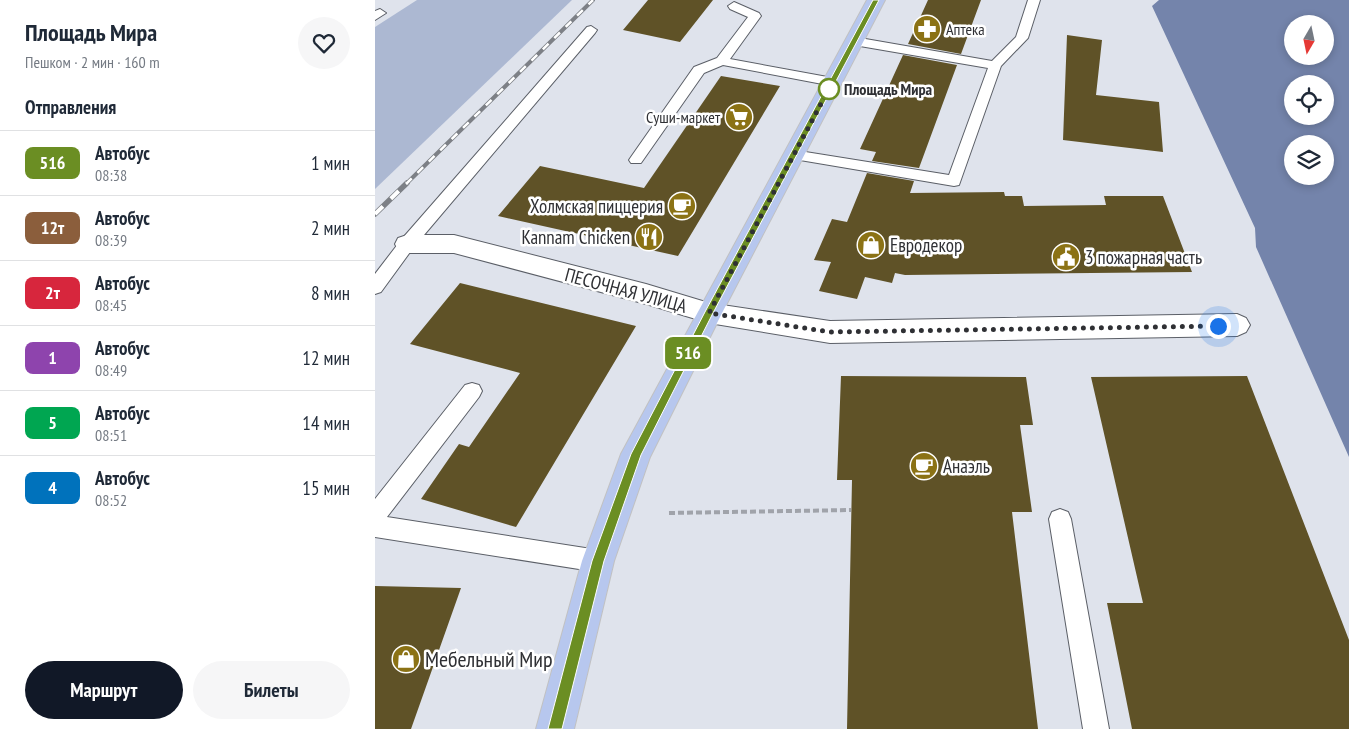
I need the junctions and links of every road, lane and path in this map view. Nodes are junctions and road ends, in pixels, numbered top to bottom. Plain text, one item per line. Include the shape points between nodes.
1 (876, 0) edge
2 (1034, 0) edge
3 (734, 6) dead end
4 (591, 30) dead end
5 (854, 41) junction
6 (722, 61) junction
7 (995, 65) junction
8 (833, 82) junction
9 (793, 155) junction
10 (636, 160) dead end
11 (407, 244) junction
12 (375, 287) edge
13 (709, 313) junction
14 (1237, 325) dead end
15 (472, 392) dead end
16 (851, 510) dead end
17 (669, 513) dead end
18 (375, 516) edge
19 (1060, 519) dead end
20 (375, 526) edge
21 (598, 561) junction
22 (555, 729) edge
23 (1096, 729) edge

1 - 5 main road
2 - 7 lane via 1022,38
3 - 6 lane via 755,16
4 - 11 lane
5 - 7 lane
5 - 8 main road
6 - 8 lane
6 - 10 lane via 699,70
7 - 9 lane via 954,181
8 - 9 main road
9 - 13 main road
11 - 12 lane
11 - 13 street, ПЕСОЧНАЯ УЛИЦА via 454,244
13 - 14 street, ПЕСОЧНАЯ УЛИЦА via 830,332
13 - 21 main road via 636,454
15 - 18 lane
16 - 17 path
19 - 23 lane
20 - 21 lane
21 - 22 main road

